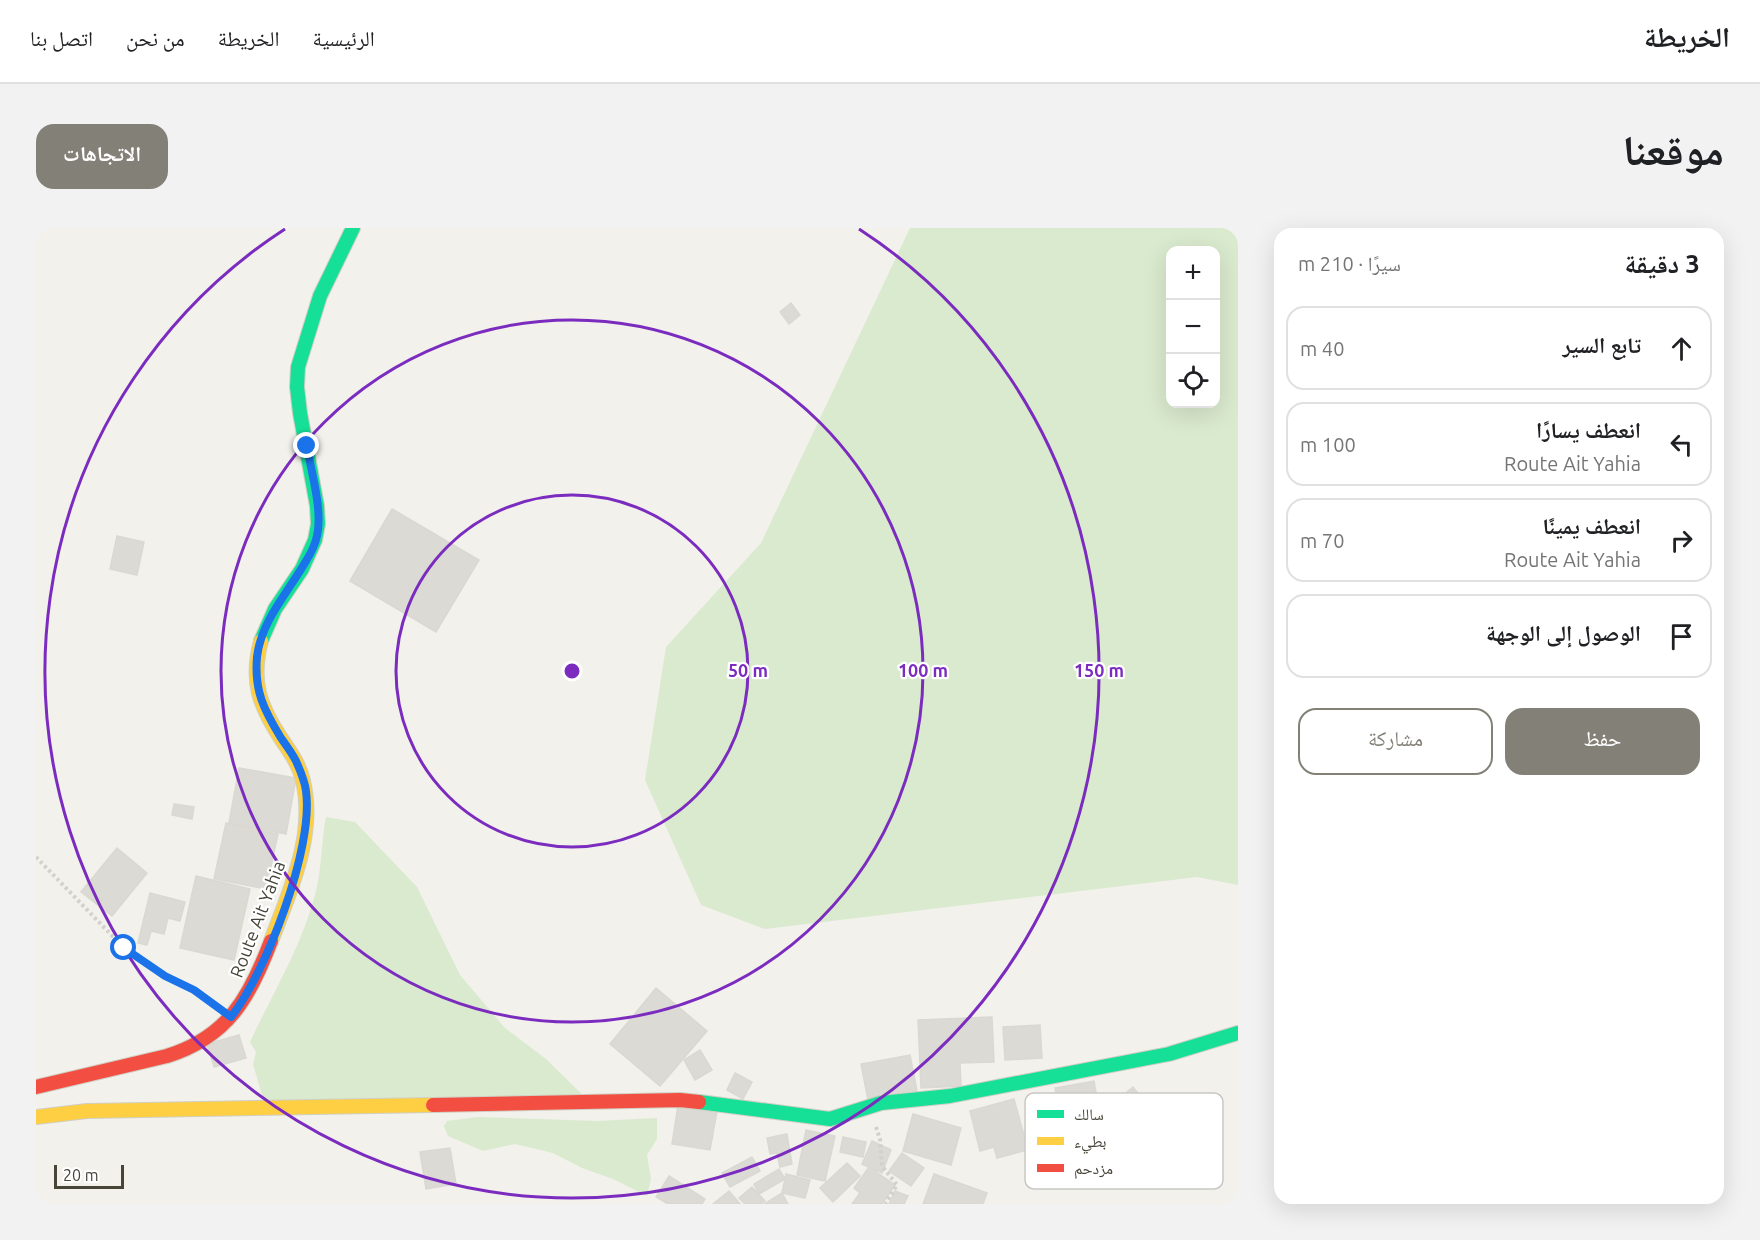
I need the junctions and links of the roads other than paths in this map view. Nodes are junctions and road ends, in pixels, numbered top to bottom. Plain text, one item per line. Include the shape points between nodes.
1 (353, 228) edge
2 (1238, 1033) edge
3 (36, 1087) edge
4 (36, 1117) edge

1 - 3 street, Route Ait Yahia via 320,296 298,367 298,404 317,506 318,535 268,622 257,655 260,700 295,759 306,791 306,826 288,899 252,986 231,1017 209,1035 184,1050
2 - 4 street via 1169,1054 950,1096 880,1103 830,1119 680,1100 87,1111

